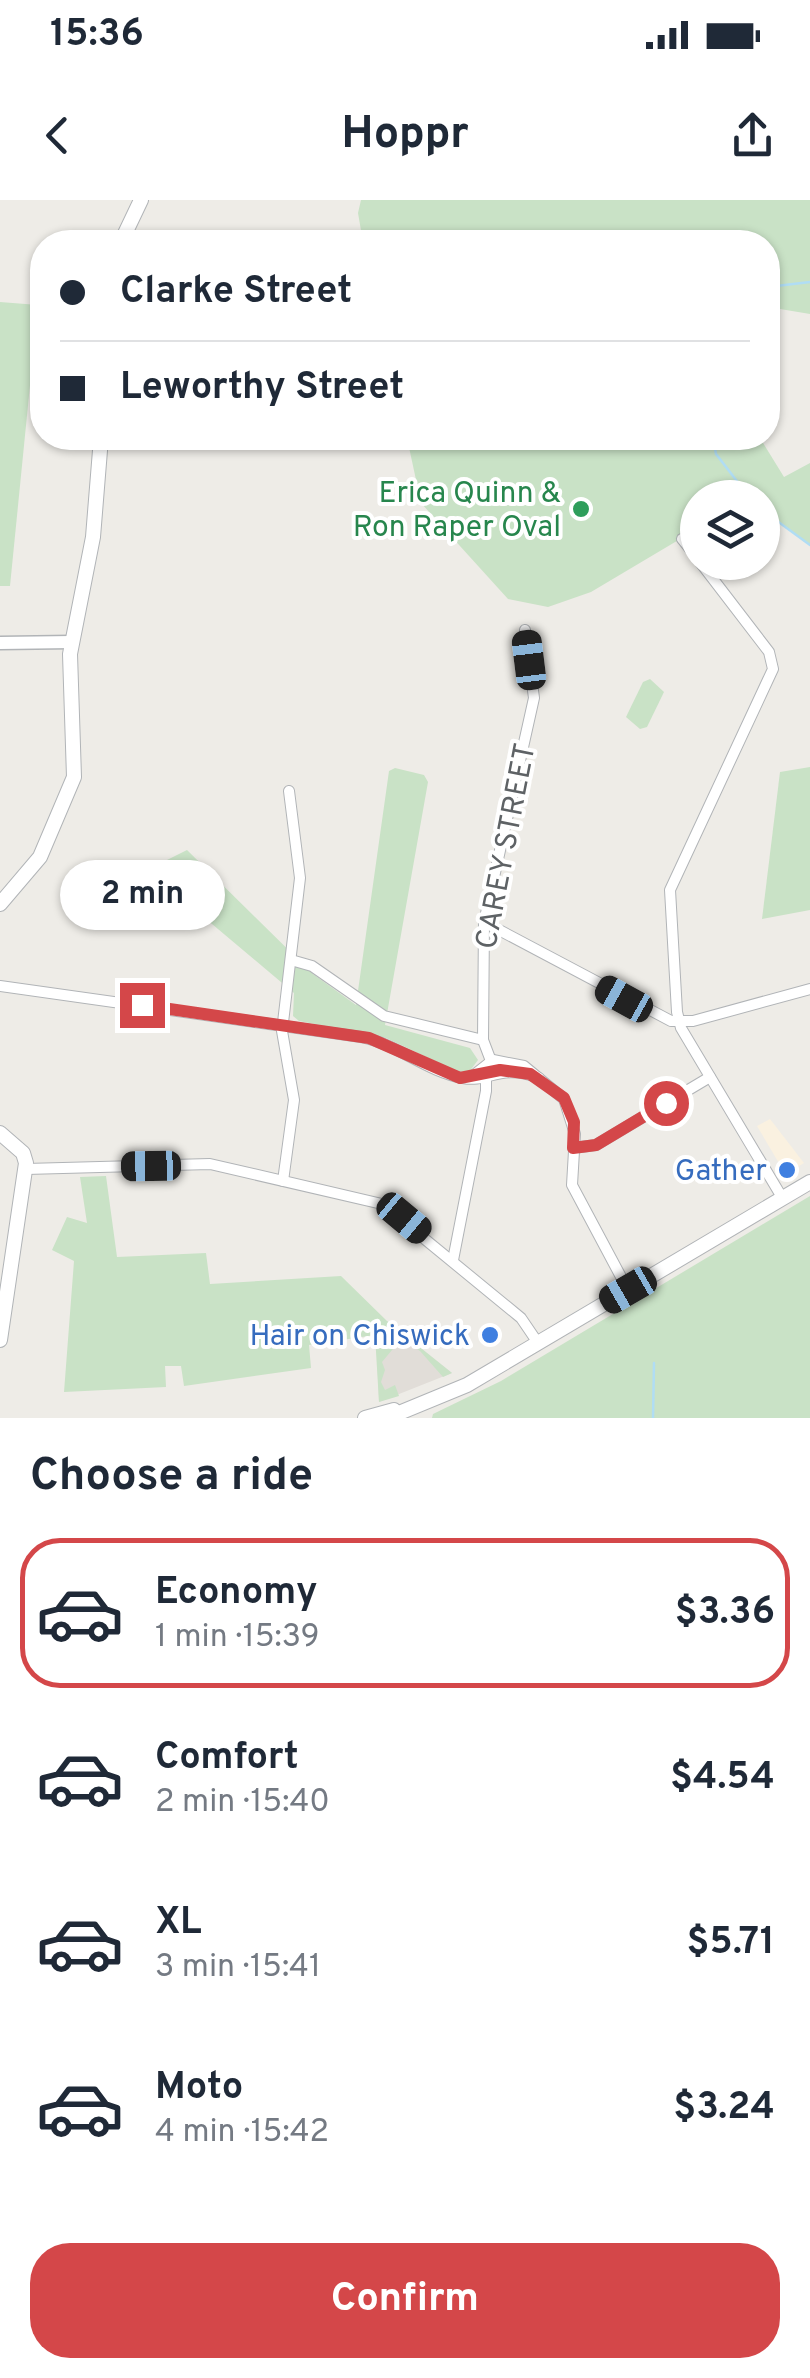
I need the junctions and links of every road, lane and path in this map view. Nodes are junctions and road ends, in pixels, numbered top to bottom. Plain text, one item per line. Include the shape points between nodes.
1 (141, 200) edge
2 (127, 230) edge
3 (100, 450) edge
4 (713, 580) edge
5 (525, 630) dead end
6 (72, 642) junction
7 (0, 643) edge
8 (289, 791) dead end
9 (2, 898) edge
10 (484, 922) junction
11 (291, 960) junction
12 (0, 986) edge
13 (810, 989) edge
14 (678, 1022) junction
15 (282, 1025) junction
16 (482, 1040) junction
17 (491, 1061) junction
18 (483, 1075) junction
19 (710, 1077) junction
20 (464, 1078) junction
21 (539, 1078) junction
22 (0, 1133) edge
23 (573, 1148) junction
24 (26, 1169) junction
25 (283, 1181) junction
26 (810, 1182) edge
27 (783, 1198) junction
28 (453, 1260) junction
29 (628, 1290) junction
30 (0, 1340) edge
31 (538, 1343) junction
32 (409, 1413) edge
33 (365, 1418) edge
34 (386, 1418) edge

1 - 2 main road
3 - 6 main road
4 - 14 street via 768,652 773,669 670,890
5 - 10 street, CAREY STREET via 534,698
6 - 7 street
6 - 9 main road via 72,785 40,857
8 - 11 street via 300,874
10 - 14 street
10 - 16 street, CAREY STREET
11 - 15 street
11 - 16 street via 311,965 384,1016
12 - 15 street
13 - 14 street
14 - 19 street
15 - 20 street via 385,1043
15 - 25 street via 294,1100
16 - 17 street, CAREY STREET
17 - 18 street
17 - 20 street
17 - 21 street via 516,1062
18 - 20 street
18 - 21 street via 505,1070
18 - 28 street via 486,1091
19 - 23 street via 596,1145
19 - 27 street
21 - 23 street via 568,1106
22 - 24 main road via 22,1153
23 - 29 street via 572,1185
24 - 25 street via 206,1164
24 - 30 main road
25 - 28 street via 389,1206
26 - 27 main road
27 - 29 main road
28 - 31 street via 521,1318
29 - 31 main road
31 - 32 main road
32 - 33 main road
32 - 34 main road

